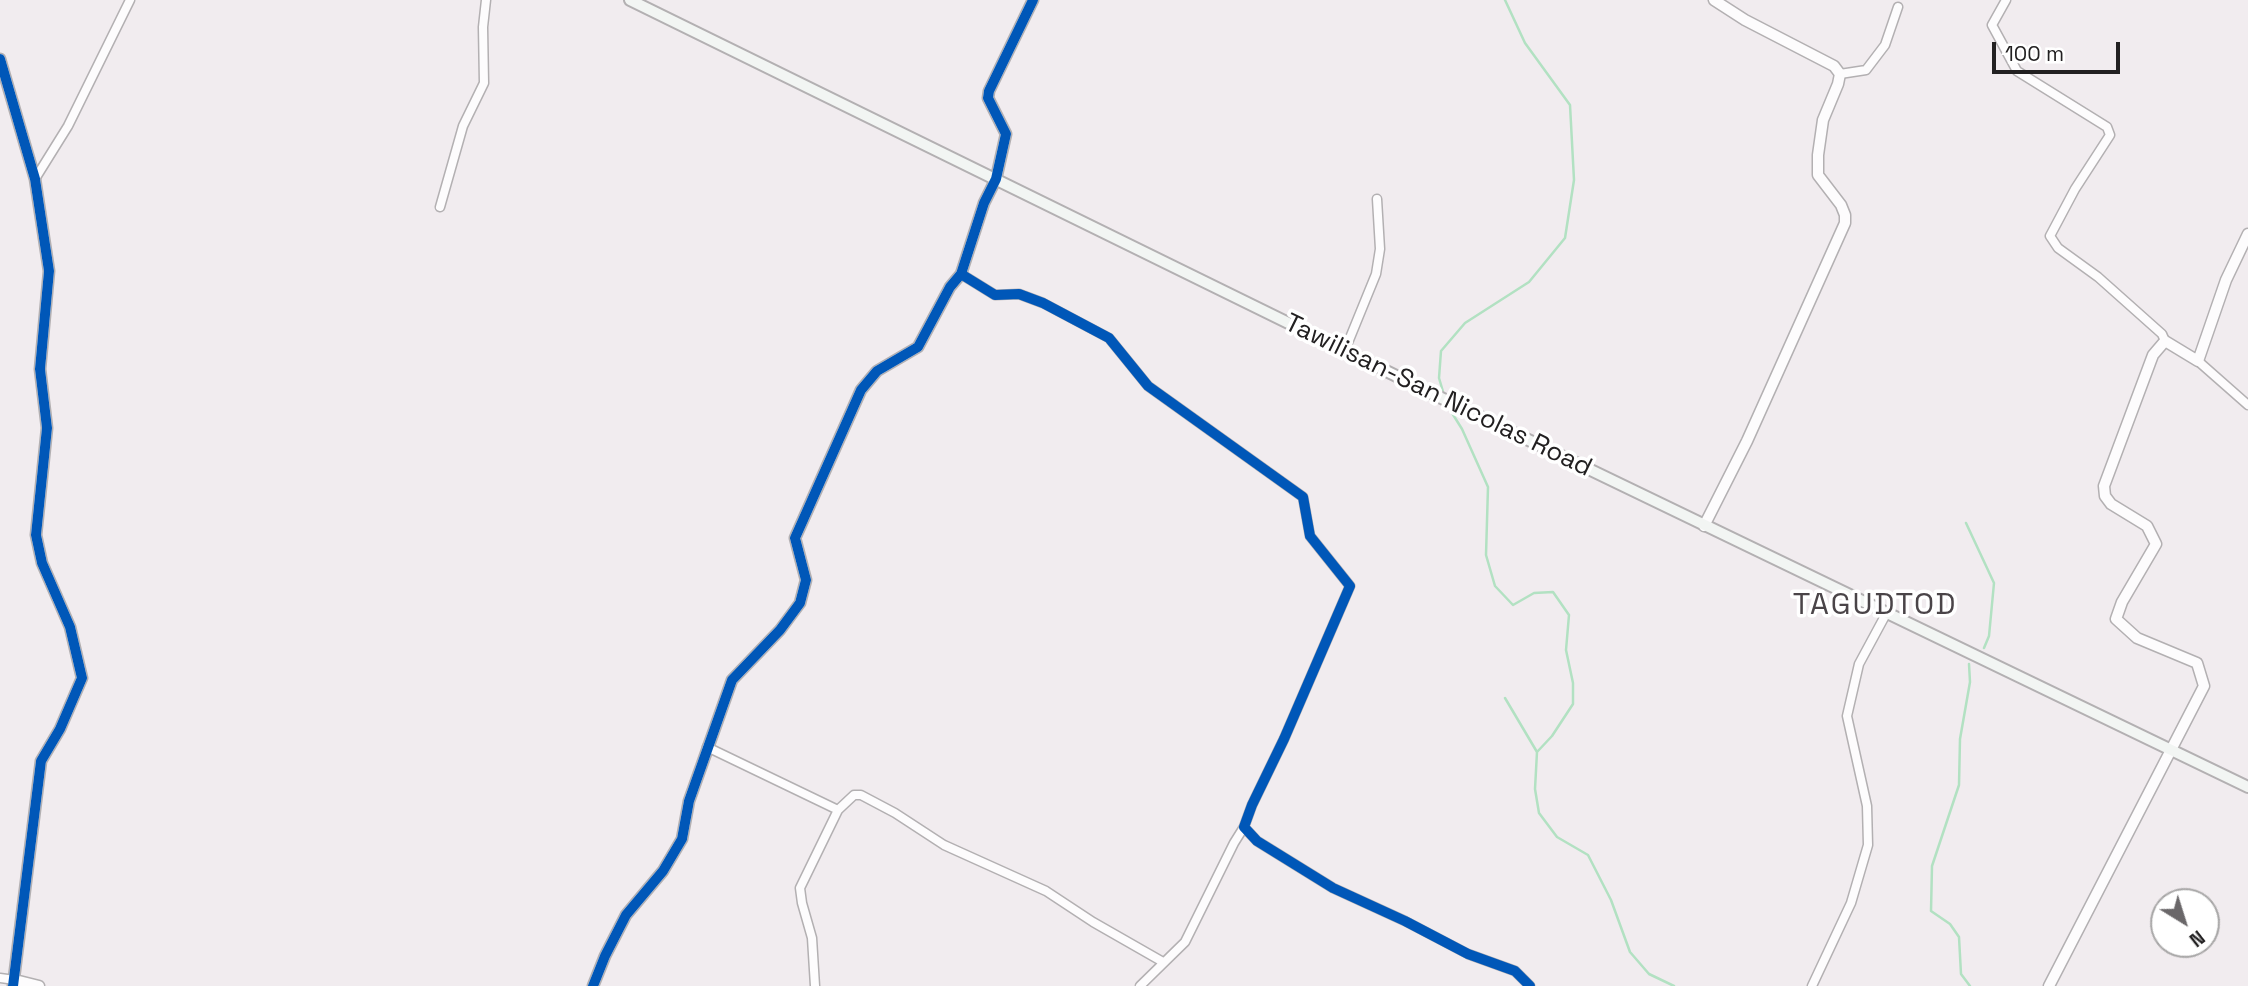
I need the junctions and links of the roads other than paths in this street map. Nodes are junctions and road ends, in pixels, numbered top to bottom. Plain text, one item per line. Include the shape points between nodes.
1 (130, 0) edge
2 (486, 0) edge
3 (630, 0) edge
4 (1032, 0) edge
5 (1714, 0) edge
6 (2006, 0) edge
7 (1898, 7) dead end
8 (0, 59) edge
9 (1840, 74) junction
10 (35, 179) junction
11 (996, 179) junction
12 (1377, 199) dead end
13 (440, 207) dead end
14 (2248, 233) edge
15 (961, 275) junction
16 (2165, 341) junction
17 (1345, 350) junction
18 (2198, 361) junction
19 (2248, 405) edge
20 (1704, 526) junction
21 (1886, 614) junction
22 (707, 747) junction
23 (2172, 751) junction
24 (2248, 787) edge
25 (838, 810) junction
26 (1244, 827) junction
27 (1163, 962) junction
28 (0, 978) edge
29 (14, 983) edge
30 (40, 986) edge
31 (593, 986) edge
32 (815, 986) edge
33 (1140, 986) edge
34 (1530, 986) edge
35 (1812, 986) edge
36 (2049, 986) edge

1 - 10 street via 68,126
2 - 13 street via 484,82 463,126
3 - 11 main road, Tawilisan-San Nicolas Road
4 - 11 street via 989,91 988,98 1006,134
5 - 9 street
6 - 16 street via 1992,25 2017,71 2107,127 2110,135 2050,236
7 - 9 street via 1885,45 1866,70
8 - 10 street
9 - 20 street via 1823,120 1818,175 1841,205 1845,223
10 - 29 street via 49,271 40,369 47,428 36,535 42,563 70,627 82,678 41,761
11 - 15 street
11 - 17 main road, Tawilisan-San Nicolas Road
12 - 17 street via 1380,249 1376,274
14 - 18 street
15 - 22 street via 918,347 877,371 861,390 795,538 806,580 800,603 732,680
15 - 26 street via 995,295 1019,294 1043,303 1109,338 1149,386 1303,497 1310,536 1350,586
16 - 18 street
16 - 23 street via 2153,355 2104,486 2112,504 2147,526 2157,544 2116,619 2137,638 2197,663 2203,686
17 - 20 main road, Tawilisan-San Nicolas Road
18 - 19 street
20 - 21 main road, Tawilisan-San Nicolas Road
21 - 23 main road, Tawilisan-San Nicolas Road
21 - 35 street via 1859,664 1847,716 1867,806 1868,845 1850,903
22 - 25 street
22 - 31 street via 682,839 663,871 626,915
23 - 24 main road, Tawilisan-San Nicolas Road
23 - 36 street
25 - 27 street via 854,795 861,795 944,845 1046,891
25 - 32 street via 800,888 812,938
26 - 27 street via 1185,942
26 - 34 street via 1257,841 1334,888 1468,954 1516,971
27 - 33 street
28 - 29 street
29 - 30 street

